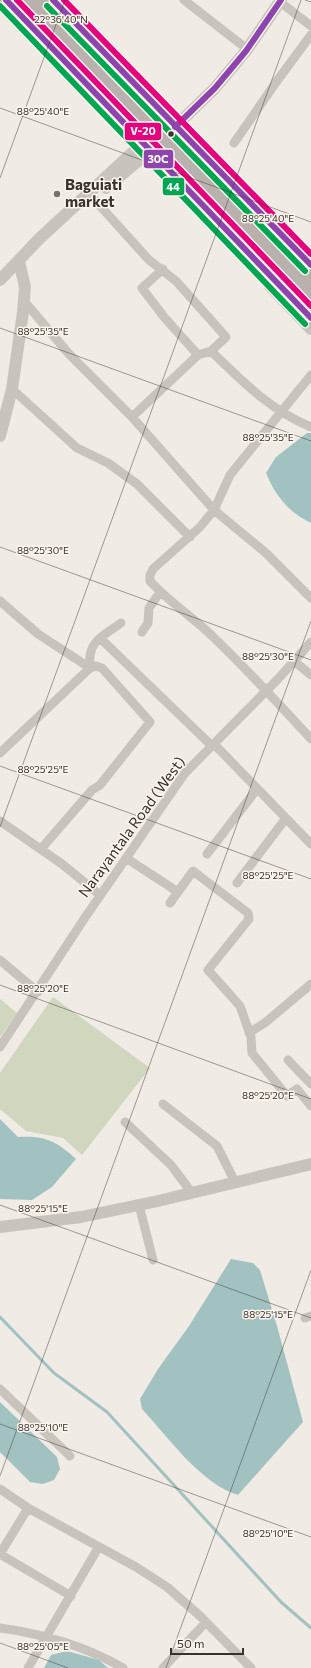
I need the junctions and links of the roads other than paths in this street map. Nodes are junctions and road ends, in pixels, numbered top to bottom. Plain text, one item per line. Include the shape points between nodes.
1 (6, 0) edge
2 (27, 0) edge
3 (42, 0) edge
4 (53, 0) edge
5 (184, 0) edge
6 (280, 1) edge
7 (311, 26) edge
8 (311, 35) edge
9 (247, 49) junction
10 (175, 127) junction
11 (234, 143) dead end
12 (147, 146) junction
13 (93, 198) junction
14 (19, 261) junction
15 (311, 265) edge
16 (163, 269) junction
17 (269, 273) junction
18 (0, 280) edge
19 (311, 281) edge
20 (311, 297) edge
21 (24, 301) junction
22 (311, 318) edge
23 (311, 329) edge
24 (211, 351) junction
25 (198, 355) junction
26 (311, 375) edge
27 (12, 389) junction
28 (282, 412) junction
29 (132, 417) junction
30 (311, 427) edge
31 (0, 436) edge
32 (214, 510) junction
33 (190, 536) junction
34 (160, 592) junction
35 (311, 598) edge
36 (0, 601) edge
37 (121, 623) dead end
38 (142, 632) dead end
39 (100, 638) junction
40 (311, 642) edge
41 (294, 661) junction
42 (90, 668) junction
43 (311, 675) edge
44 (266, 691) junction
45 (311, 739) edge
46 (213, 745) junction
47 (0, 753) edge
48 (257, 789) junction
49 (286, 818) junction
50 (0, 821) edge
51 (311, 844) edge
52 (41, 849) junction
53 (207, 854) dead end
54 (126, 858) junction
55 (237, 883) dead end
56 (178, 892) junction
57 (100, 896) junction
58 (170, 903) dead end
59 (0, 960) edge
60 (311, 984) edge
61 (38, 992) junction
62 (249, 1033) junction
63 (0, 1047) edge
64 (288, 1060) dead end
65 (311, 1084) edge
66 (163, 1104) dead end
67 (311, 1106) edge
68 (124, 1122) dead end
69 (311, 1164) edge
70 (235, 1182) junction
71 (192, 1193) junction
72 (139, 1205) junction
73 (0, 1227) edge
74 (153, 1260) dead end
75 (0, 1389) edge
76 (70, 1456) dead end
77 (0, 1489) edge
78 (28, 1508) junction
79 (98, 1548) junction
80 (0, 1554) edge
81 (70, 1596) junction
82 (206, 1622) junction
83 (0, 1628) edge
84 (48, 1636) junction
85 (28, 1668) edge
86 (124, 1668) edge
87 (163, 1668) edge
88 (251, 1668) edge

1 - 12 main road
2 - 20 main road
3 - 19 main road
4 - 10 main road
5 - 9 street
6 - 7 street
6 - 9 street
8 - 11 street
9 - 10 street via 216,88
10 - 15 main road
12 - 13 street
12 - 14 street via 39,239
12 - 17 main road
13 - 14 street
13 - 16 street via 149,260
14 - 18 street
14 - 21 street via 25,287
16 - 24 street via 226,337
16 - 25 street via 142,288
17 - 22 main road
17 - 23 street via 270,286
21 - 27 street
21 - 29 street via 68,354
24 - 25 street
24 - 28 street via 251,390
25 - 29 street
26 - 28 street
27 - 31 street
27 - 33 street via 77,448 108,463 131,480
28 - 30 street
28 - 32 street via 230,475
29 - 32 street
32 - 33 street
32 - 35 street via 266,554
33 - 34 street via 150,574 150,581
34 - 38 street via 149,608 148,623
34 - 44 street via 208,632
36 - 42 street via 38,634
37 - 39 street
39 - 42 street via 90,648
39 - 46 street
40 - 41 street, Narayantala Road (West)
41 - 43 street
41 - 44 street, Narayantala Road (West)
42 - 47 street
42 - 52 street via 102,668 150,722 100,785 92,790
44 - 45 street
44 - 46 street, Narayantala Road (West)
46 - 48 street
46 - 54 street, Narayantala Road (West) via 185,773
48 - 49 street
48 - 53 street
49 - 51 street
49 - 55 street
50 - 52 street
52 - 57 street
54 - 56 street
54 - 57 street, Narayantala Road (West)
56 - 58 street
56 - 62 street via 193,871 249,916 208,970 240,1006
57 - 61 street, Narayantala Road (West)
59 - 61 street
60 - 62 street
61 - 63 street, Narayantala Road (West)
62 - 67 street via 252,1054 287,1096 297,1089
64 - 65 street
66 - 70 street via 217,1146
68 - 71 street via 171,1165
69 - 70 street
70 - 71 street
71 - 72 street
72 - 73 street via 81,1217
72 - 74 street
75 - 76 street
77 - 78 street
78 - 79 street
78 - 80 street
79 - 81 street
79 - 82 street via 136,1567 167,1587
80 - 81 street
81 - 84 street
82 - 87 street
82 - 88 street
83 - 84 street
84 - 85 street
84 - 86 street via 101,1655

